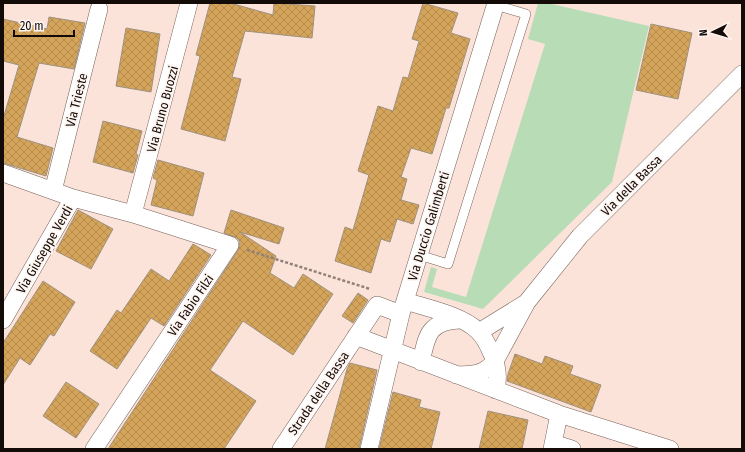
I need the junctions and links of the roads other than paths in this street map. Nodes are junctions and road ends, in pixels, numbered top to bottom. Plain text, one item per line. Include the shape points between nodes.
1 (189, 3) edge
2 (496, 4) edge
3 (99, 9) dead end
4 (742, 74) edge
5 (3, 173) edge
6 (53, 191) junction
7 (74, 198) junction
8 (134, 214) junction
9 (419, 255) junction
10 (527, 302) junction
11 (403, 308) junction
12 (3, 320) edge
13 (461, 320) junction
14 (479, 332) junction
15 (356, 336) junction
16 (393, 350) junction
17 (495, 361) junction
18 (421, 362) junction
19 (456, 375) junction
20 (496, 390) junction
21 (559, 414) junction
22 (552, 446) edge
23 (94, 449) edge
24 (281, 449) edge
25 (369, 449) edge
26 (572, 449) edge
27 (670, 449) edge

1 - 8 street, Via Bruno Buozzi
2 - 9 street, Via Duccio Galimberti
2 - 9 lane via 526,14 448,264
3 - 6 street, Via Trieste
4 - 10 street, Via della Bassa via 580,236
5 - 6 street
6 - 7 street
7 - 8 street
7 - 12 street, Via Giuseppe Verdi
8 - 23 street, Via Fabio Filzi via 230,245
9 - 11 street, Via Duccio Galimberti
10 - 14 street, Via della Bassa
10 - 17 street, Via della Bassa
11 - 13 street, Strada della Bassa
11 - 15 street, Strada della Bassa via 377,305
11 - 16 street, Via Duccio Galimberti
13 - 14 street, Strada della Bassa
13 - 18 street via 439,323 431,330 426,339
14 - 17 street, Strada della Bassa
15 - 16 street, Strada della Bassa
15 - 24 street, Strada della Bassa
16 - 18 street, Strada della Bassa
16 - 25 street, Via Duccio Galimberti
17 - 19 street, Strada della Bassa via 489,369 480,373
17 - 20 street, Strada della Bassa via 498,374
18 - 19 street, Strada della Bassa
19 - 20 street, Strada della Bassa
20 - 21 street, Strada della Bassa
21 - 22 street
21 - 27 street, Strada della Bassa
22 - 26 street

